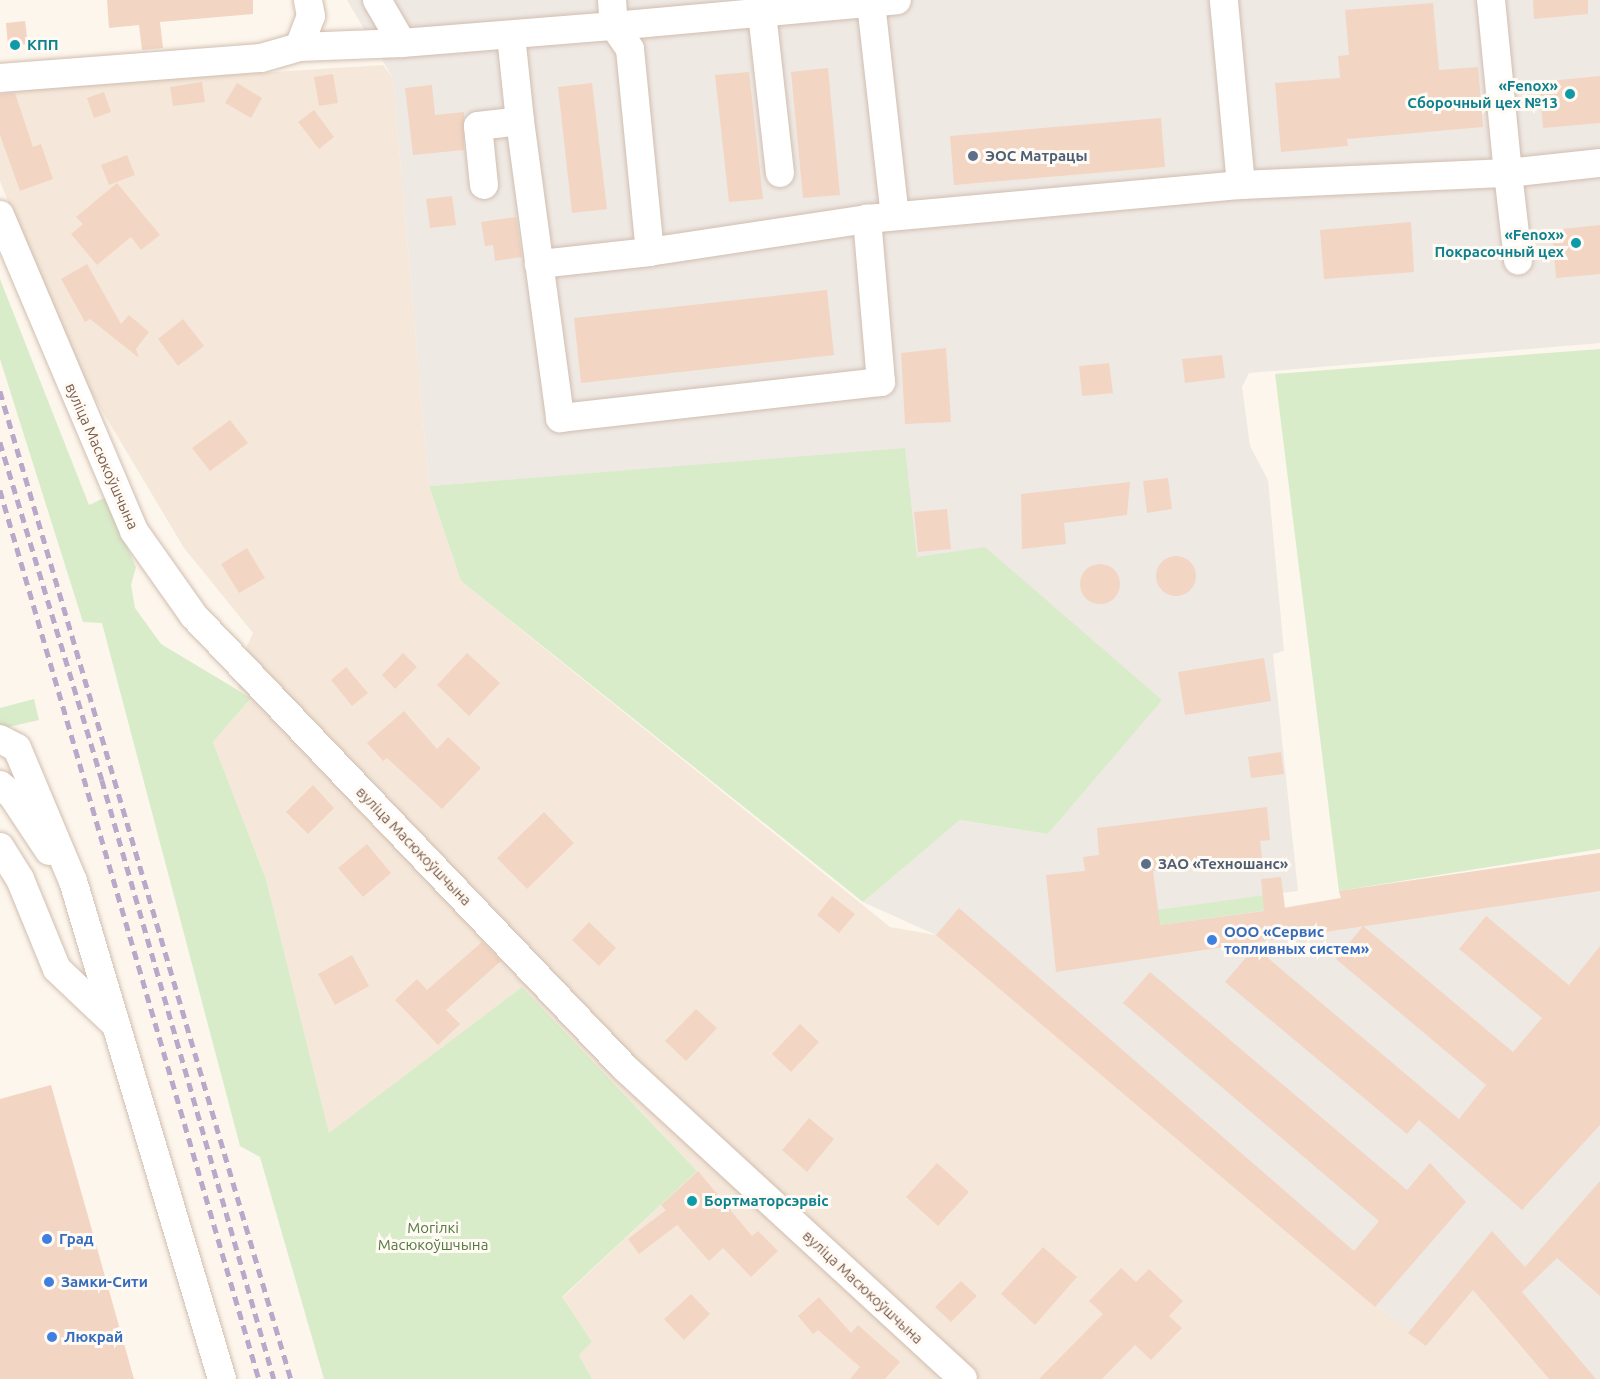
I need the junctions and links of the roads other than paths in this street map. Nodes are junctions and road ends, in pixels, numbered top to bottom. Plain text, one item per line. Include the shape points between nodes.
1 (308, 0) edge
2 (377, 0) edge
3 (1224, 0) edge
4 (1491, 0) edge
5 (884, 1) edge
6 (613, 13) edge
7 (762, 13) junction
8 (512, 35) junction
9 (402, 43) junction
10 (299, 47) junction
11 (0, 78) edge
12 (520, 121) junction
13 (1600, 163) edge
14 (780, 173) dead end
15 (1508, 173) junction
16 (484, 184) dead end
17 (1241, 184) junction
18 (0, 215) edge
19 (896, 216) junction
20 (867, 219) junction
21 (650, 252) junction
22 (1518, 260) dead end
23 (539, 264) junction
24 (0, 739) edge
25 (0, 762) edge
26 (0, 785) edge
27 (0, 847) edge
28 (73, 881) junction
29 (116, 1025) junction
30 (222, 1379) edge
31 (963, 1379) edge

1 - 10 street via 310,16
2 - 9 street
3 - 17 street
4 - 15 street
5 - 7 street
5 - 19 street
6 - 7 street
6 - 8 street
6 - 21 street via 630,49
7 - 14 street
8 - 9 street
8 - 12 street
9 - 10 street
10 - 11 street via 261,58
12 - 16 street via 478,126
12 - 23 street
13 - 15 street
15 - 17 street
15 - 22 street
17 - 19 street
18 - 31 street, вуліца Масюкоўшчына via 134,531 194,616 625,1068
19 - 20 street
20 - 21 street
20 - 23 street via 881,382 560,418
21 - 23 street
24 - 28 street via 17,748
25 - 28 street via 12,770
26 - 28 street via 12,795
27 - 29 street via 20,879 57,969
28 - 29 street
29 - 30 street

